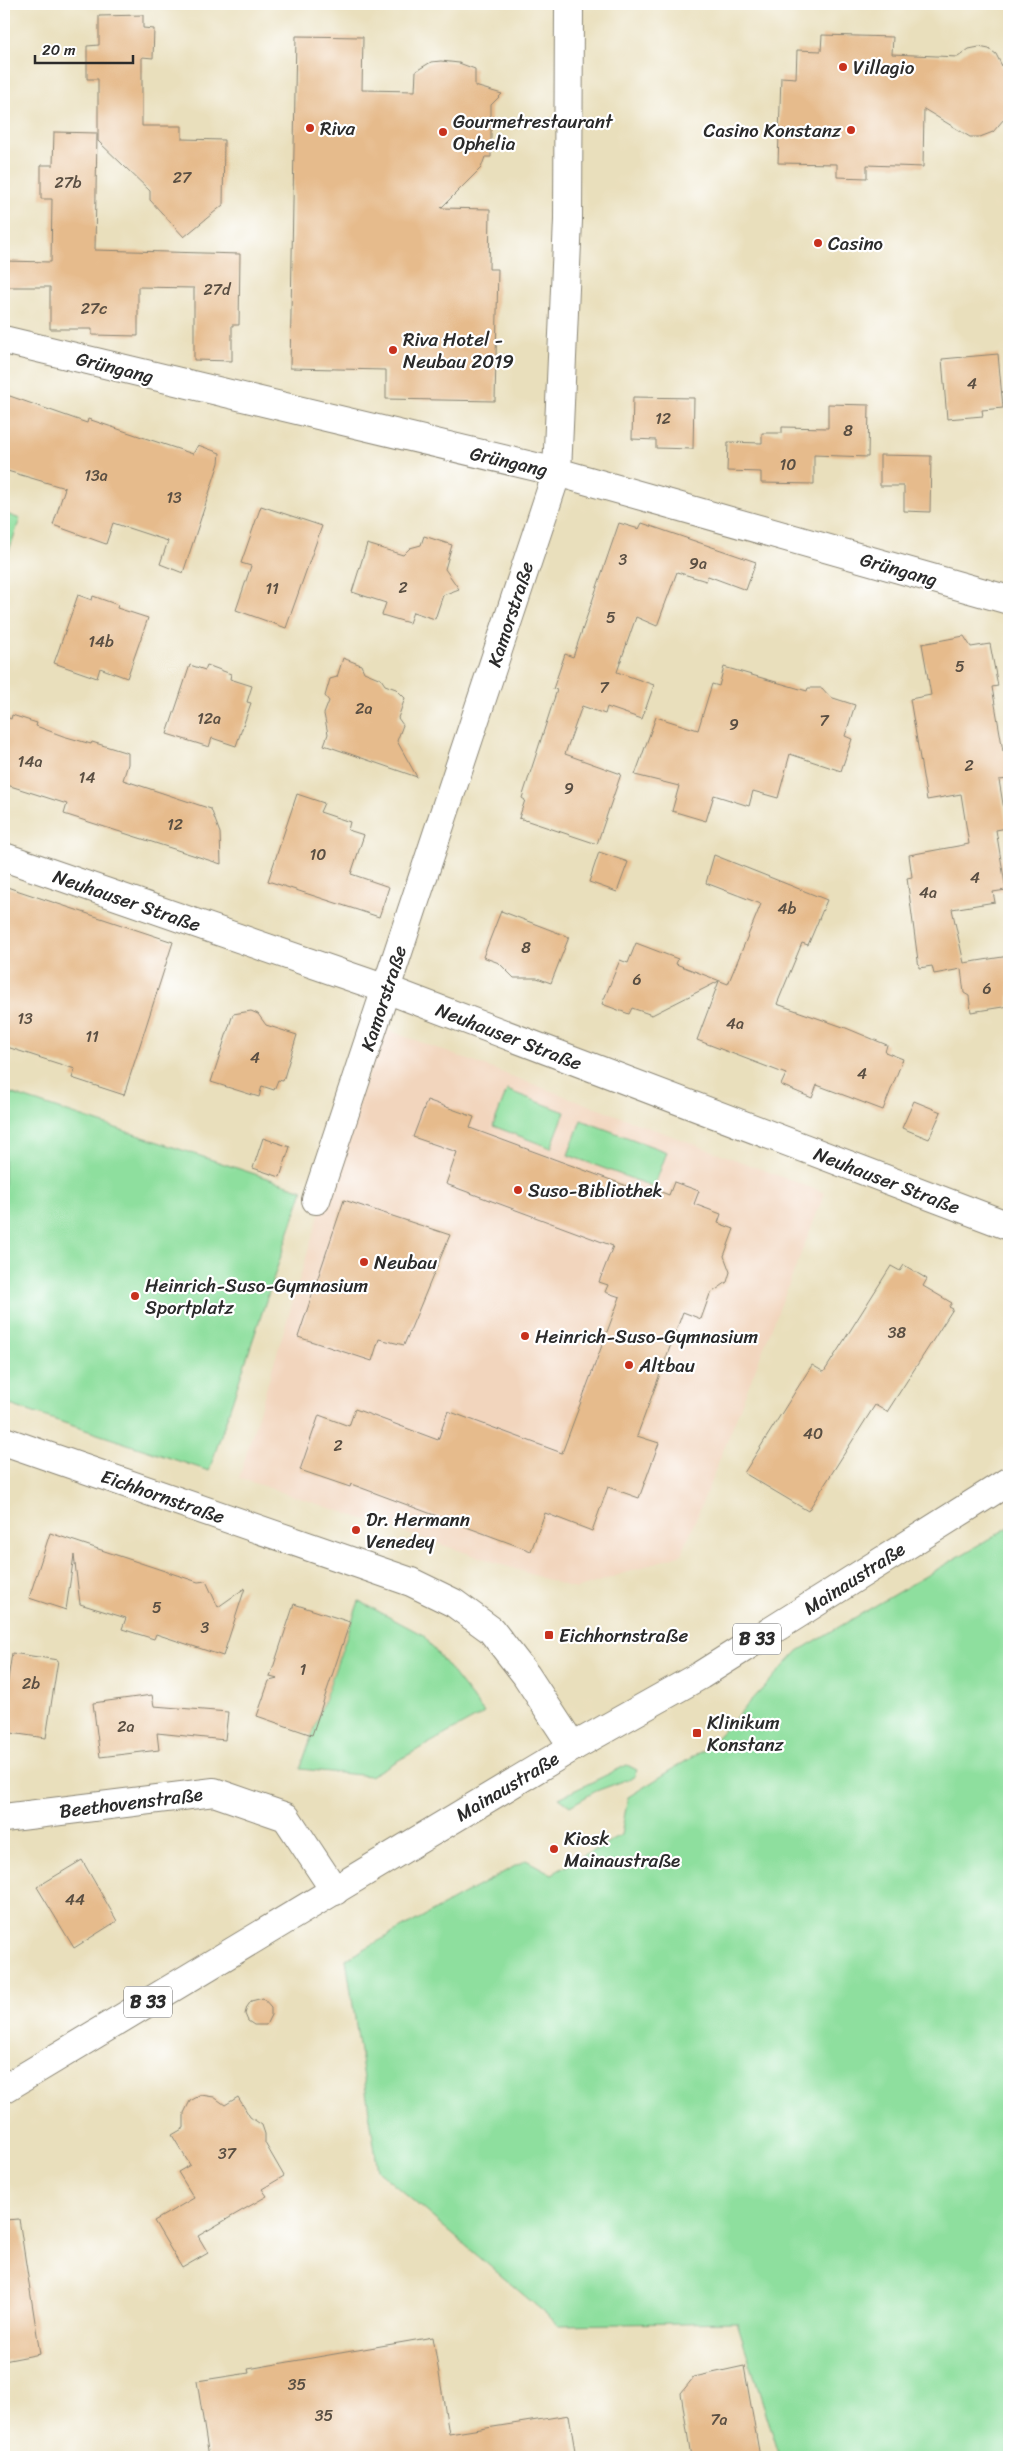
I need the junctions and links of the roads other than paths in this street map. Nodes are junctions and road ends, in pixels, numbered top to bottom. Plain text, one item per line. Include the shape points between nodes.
1 (569, 4) edge
2 (4, 340) edge
3 (557, 472) junction
4 (1009, 600) edge
5 (4, 857) edge
6 (386, 989) junction
7 (316, 1200) dead end
8 (1009, 1226) edge
9 (4, 1441) edge
10 (1009, 1481) edge
11 (573, 1747) junction
12 (4, 1818) edge
13 (335, 1891) junction
14 (4, 2089) edge

1 - 3 street, Kamorstraße via 568,220
2 - 3 street, Grüngang
3 - 4 street, Grüngang
3 - 6 street, Kamorstraße
5 - 6 street, Neuhauser Straße
6 - 7 street, Kamorstraße
6 - 8 street, Neuhauser Straße
9 - 11 street, Eichhornstraße via 411,1582 454,1603 491,1630 526,1675
10 - 11 street, Mainaustraße / B 33 via 701,1675
11 - 13 street, Mainaustraße / B 33
12 - 13 street, Beethovenstraße via 214,1792 286,1817
13 - 14 street, Mainaustraße / B 33

